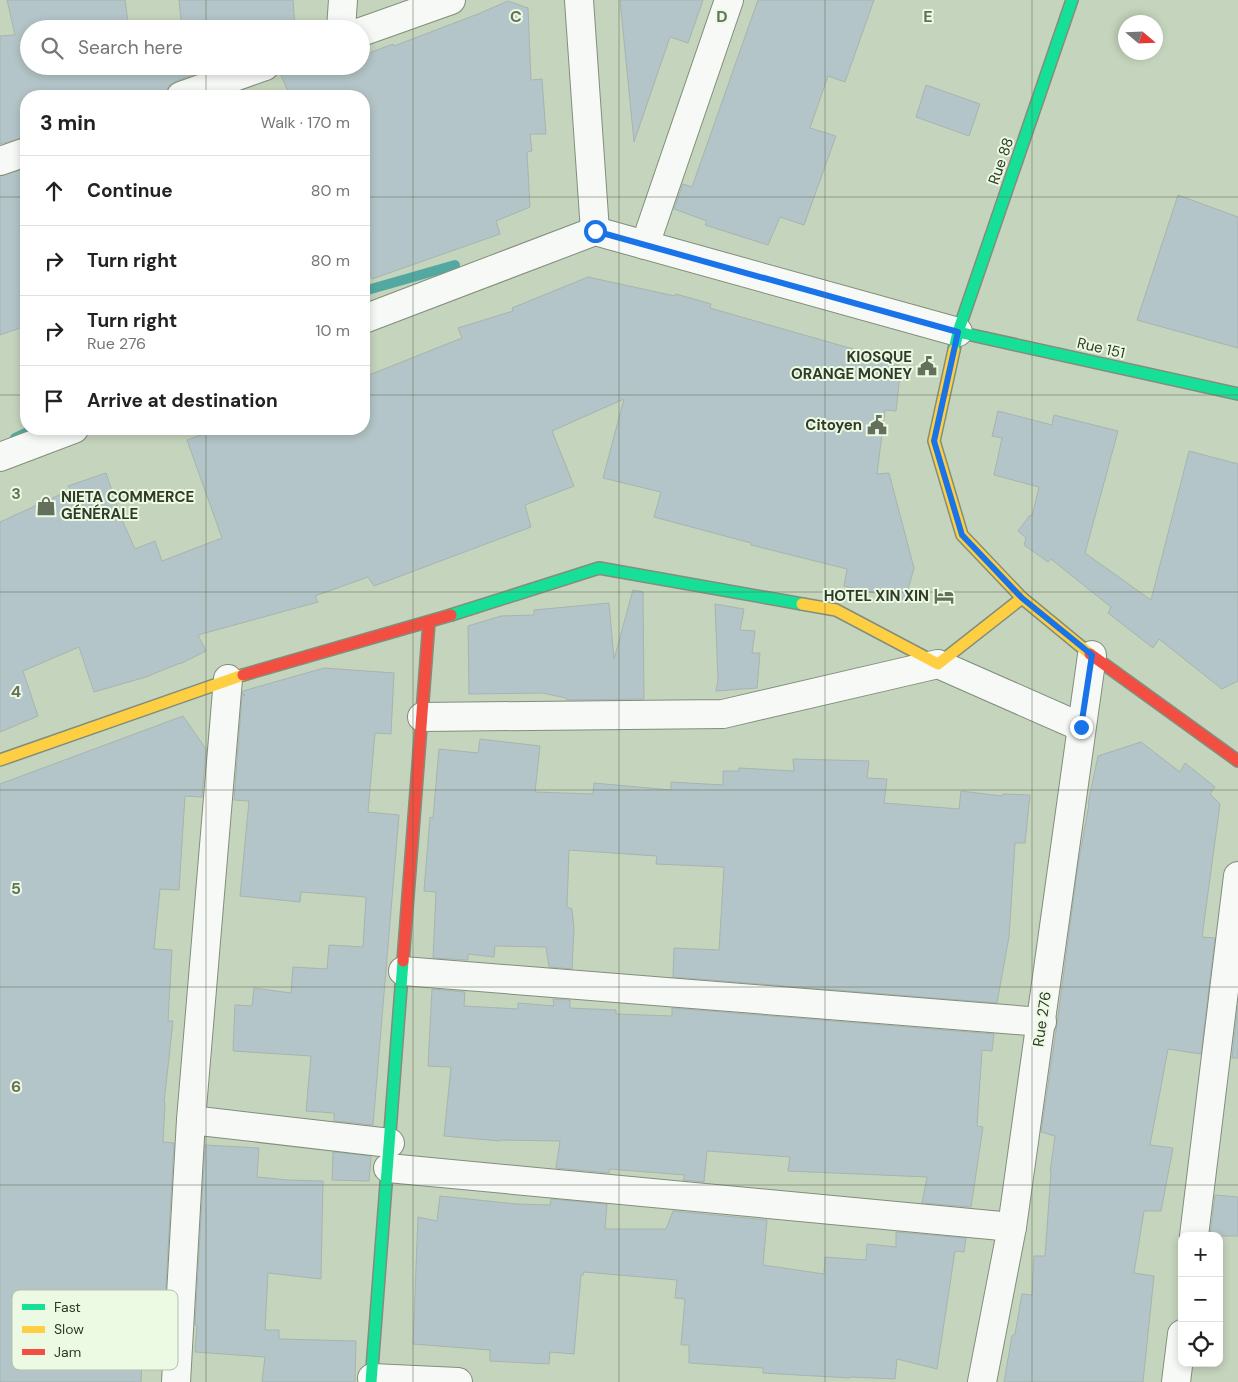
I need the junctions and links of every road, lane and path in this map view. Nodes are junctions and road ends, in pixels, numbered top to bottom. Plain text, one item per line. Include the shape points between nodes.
1 (344, 0) edge
2 (451, 0) edge
3 (579, 0) edge
4 (729, 0) edge
5 (1072, 0) edge
6 (342, 20) edge
7 (370, 29) edge
8 (240, 75) edge
9 (198, 90) edge
10 (20, 154) edge
11 (0, 161) edge
12 (595, 231) junction
13 (645, 244) junction
14 (370, 317) edge
15 (958, 332) junction
16 (1238, 394) edge
17 (58, 435) edge
18 (0, 457) edge
19 (1022, 598) junction
20 (430, 622) junction
21 (1092, 655) junction
22 (938, 664) junction
23 (228, 679) junction
24 (422, 717) junction
25 (1081, 727) junction
26 (0, 760) edge
27 (1238, 761) edge
28 (1238, 876) edge
29 (403, 971) junction
30 (1042, 1022) junction
31 (191, 1120) junction
32 (389, 1156) junction
33 (1012, 1227) junction
34 (1194, 1232) edge
35 (178, 1347) edge
36 (1178, 1366) edge
37 (372, 1380) edge
38 (458, 1382) edge
39 (982, 1382) edge
40 (1176, 1382) edge

1 - 6 street
2 - 7 street
3 - 12 street
4 - 13 street
5 - 15 street, Rue 88
8 - 9 street
10 - 11 street
12 - 13 street
12 - 14 street
13 - 15 street
15 - 16 street, Rue 151
15 - 19 street, Rue 88 via 934,441 962,535
17 - 18 street
19 - 21 street, Rue 88
19 - 22 street
20 - 22 street via 599,568 836,610
20 - 23 street
20 - 24 street
21 - 25 street, Rue 276
21 - 27 street, Rue 88
22 - 24 street via 722,714
22 - 25 street
23 - 26 street
23 - 31 street
24 - 29 street
25 - 30 street, Rue 276
28 - 34 street
29 - 30 street
29 - 32 street
30 - 33 street, Rue 276
31 - 32 street
31 - 35 street
32 - 33 street
32 - 37 street
33 - 39 street, Rue 276
36 - 40 street
37 - 38 street

